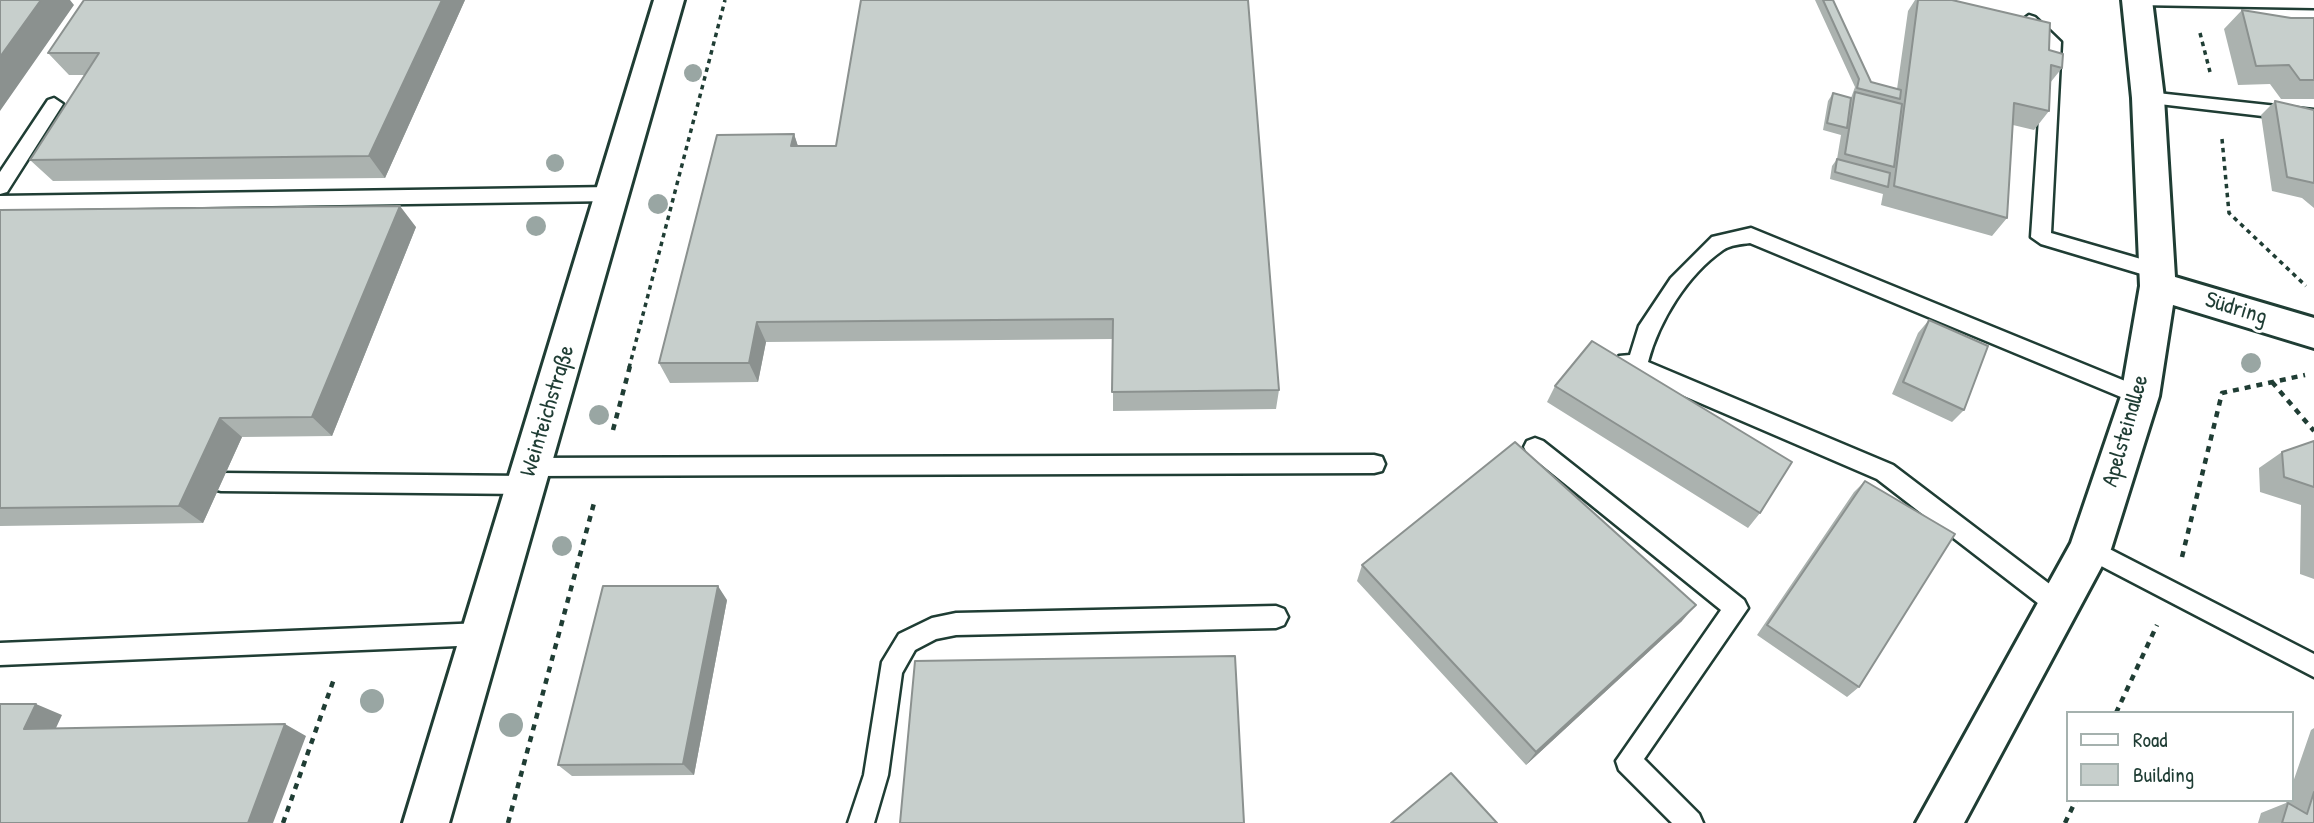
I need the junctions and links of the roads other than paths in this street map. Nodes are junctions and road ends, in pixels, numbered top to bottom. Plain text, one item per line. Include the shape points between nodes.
1 (669, 0) edge
2 (2137, 0) edge
3 (2192, 1) edge
4 (2314, 3) edge
5 (2013, 16) edge
6 (2148, 99) junction
7 (54, 104) dead end
8 (2314, 116) edge
9 (0, 187) edge
10 (612, 194) junction
11 (0, 203) edge
12 (2158, 278) junction
13 (2314, 333) edge
14 (1606, 353) edge
15 (1637, 366) junction
16 (2140, 397) junction
17 (1535, 447) dead end
18 (1374, 464) dead end
19 (528, 476) junction
20 (221, 482) dead end
21 (2091, 549) junction
22 (2060, 606) junction
23 (1276, 617) dead end
24 (482, 634) junction
25 (0, 654) edge
26 (2314, 666) edge
27 (426, 823) edge
28 (861, 823) edge
29 (1690, 823) edge
30 (1939, 823) edge

1 - 10 street, Weinteichstraße
2 - 3 lane
2 - 6 street, Apelsteinallee
3 - 4 lane
5 - 12 lane via 2026,18 2053,42 2041,237
6 - 8 lane
6 - 12 street, Apelsteinallee
7 - 9 lane
10 - 11 lane
10 - 19 street, Weinteichstraße
12 - 13 street, Südring
12 - 16 street, Apelsteinallee
14 - 15 lane
15 - 16 lane via 1646,332 1678,283 1719,242 1751,235
15 - 22 lane via 1885,471
16 - 21 street, Apelsteinallee
17 - 29 lane via 1736,608 1628,761
18 - 19 lane via 604,466
19 - 20 lane
19 - 24 street, Weinteichstraße
21 - 22 street, Apelsteinallee
21 - 26 lane
22 - 30 street, Apelsteinallee
23 - 28 lane via 956,624 932,629 907,642 890,670 876,775
24 - 25 lane
24 - 27 street, Weinteichstraße

